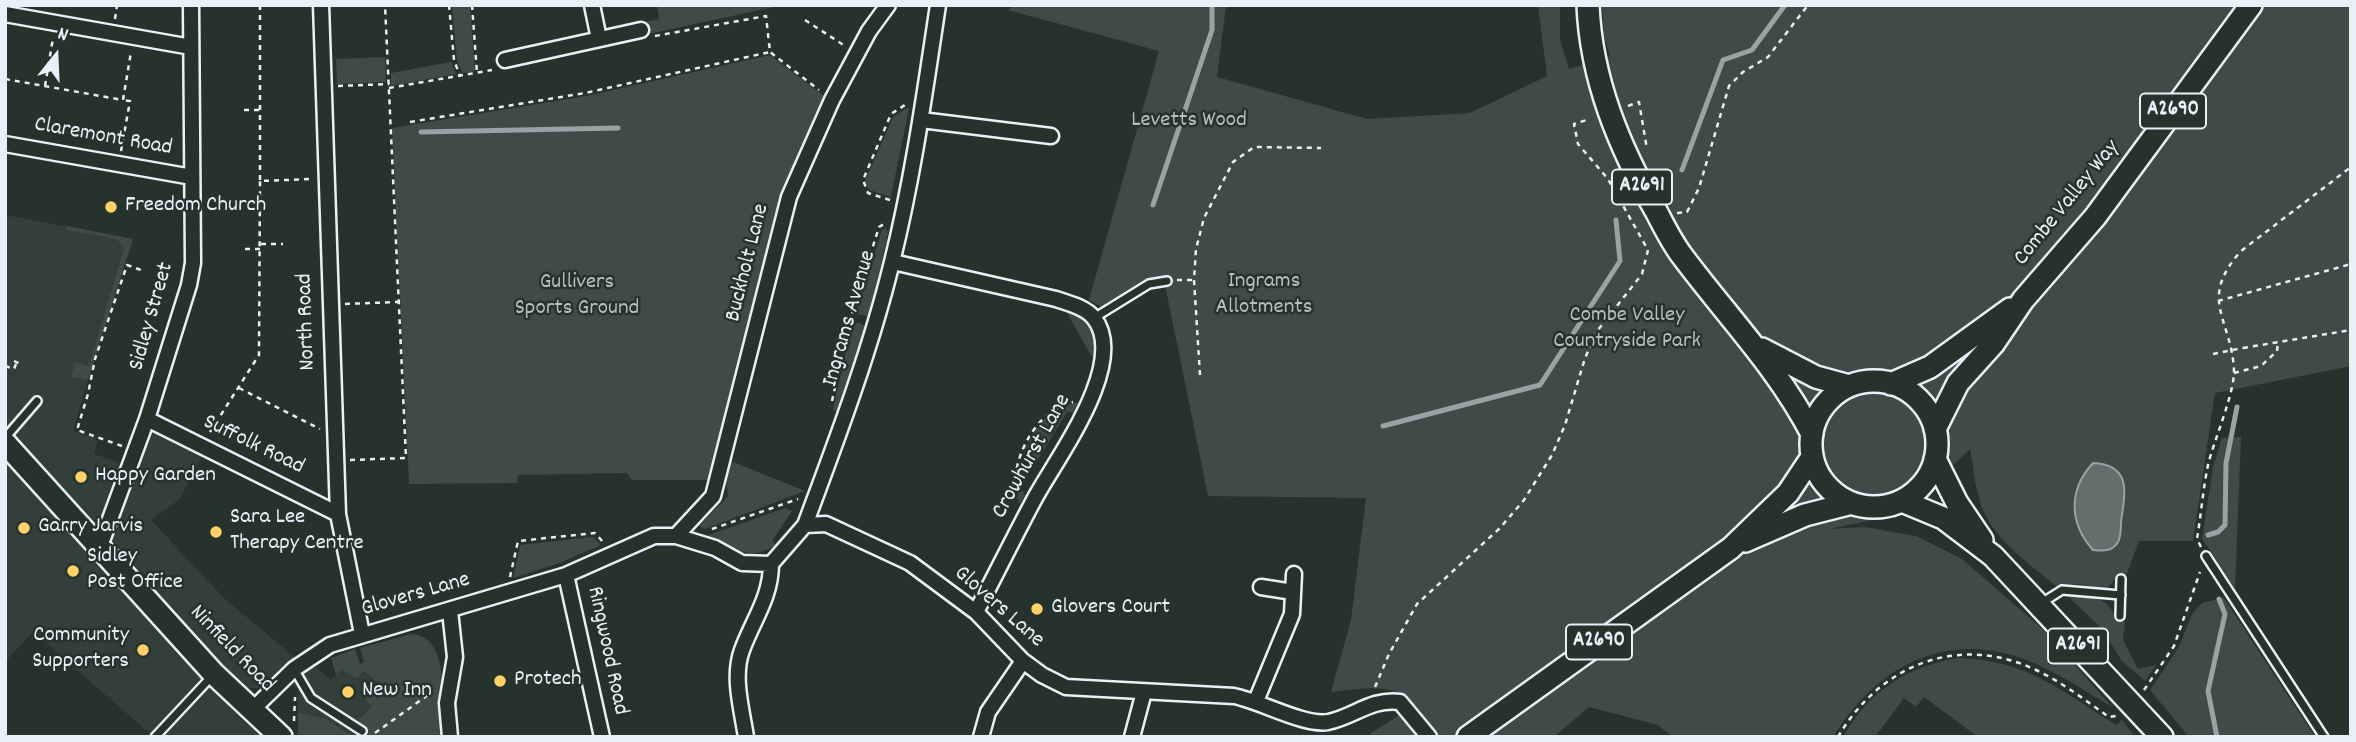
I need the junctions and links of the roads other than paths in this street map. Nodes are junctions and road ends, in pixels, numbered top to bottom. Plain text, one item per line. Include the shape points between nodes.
1 (191, 5) edge
2 (321, 5) edge
3 (592, 5) edge
4 (888, 5) edge
5 (938, 5) edge
6 (1588, 5) edge
7 (2251, 5) edge
8 (5, 14) edge
9 (641, 30) road end
10 (599, 39) junction
11 (191, 47) junction
12 (505, 60) road end
13 (921, 112) junction
14 (1051, 136) dead end
15 (5, 144) edge
16 (192, 177) junction
17 (892, 262) junction
18 (1167, 281) road end
19 (2023, 300) junction
20 (1094, 318) junction
21 (1751, 343) junction
22 (1891, 384) junction
23 (1849, 386) junction
24 (37, 401) dead end
25 (147, 419) junction
26 (1934, 429) junction
27 (1812, 434) junction
28 (5, 440) edge
29 (1812, 457) junction
30 (1935, 459) junction
31 (1902, 500) junction
32 (1852, 503) junction
33 (338, 514) junction
34 (805, 525) junction
35 (676, 536) junction
36 (96, 545) junction
37 (1731, 548) junction
38 (1993, 556) junction
39 (2206, 556) road end
40 (771, 564) junction
41 (1294, 574) dead end
42 (566, 575) junction
43 (2121, 579) dead end
44 (1261, 587) dead end
45 (1293, 593) junction
46 (2121, 595) junction
47 (2039, 605) junction
48 (450, 611) junction
49 (976, 612) junction
50 (2120, 616) dead end
51 (362, 634) junction
52 (1023, 661) junction
53 (294, 669) junction
54 (214, 674) junction
55 (1144, 692) junction
56 (1256, 701) junction
57 (251, 710) junction
58 (287, 731) edge
59 (362, 731) dead end
60 (155, 737) edge
61 (450, 737) edge
62 (601, 737) edge
63 (746, 737) edge
64 (981, 737) edge
65 (1132, 737) edge
66 (1429, 737) edge
67 (1468, 737) edge
68 (2162, 737) edge
69 (2324, 737) edge

1 - 11 street, Sidley Street
2 - 33 street, North Road
3 - 10 street
4 - 35 street, Buckholt Lane via 832,100 789,197 713,496
5 - 13 street, Ingrams Avenue
6 - 21 main road, A2691 via 1589,40 1603,95 1641,185 1681,255
7 - 19 main road, Combe Valley Way / A2690 via 2095,217
8 - 11 street
9 - 10 street
10 - 12 street via 528,61
11 - 16 street, Sidley Street
13 - 14 street
13 - 17 street, Ingrams Avenue
15 - 16 street, Claremont Road
16 - 25 street, Sidley Street via 191,274
17 - 20 street via 1056,299
17 - 34 street, Ingrams Avenue
18 - 20 lane via 1149,284
19 - 22 main road, Combe Valley Way / A2690 via 1930,367
19 - 26 main road, Combe Valley Way / A2690 via 1994,343 1958,383
20 - 49 street, Crowhurst Lane via 1103,356 1088,410
21 - 23 main road, A2691 via 1816,377
21 - 27 main road, A2691 via 1796,403
22 - 23 main road
22 - 26 main road via 1919,401
23 - 27 main road via 1824,405
24 - 28 lane
25 - 33 street, Suffolk Road
25 - 36 street, Sidley Street via 103,538
26 - 30 main road
27 - 29 main road
28 - 36 main road, Ninfield Road
29 - 32 main road via 1826,485
29 - 37 main road, A2690 via 1788,494
30 - 31 main road via 1926,479
30 - 38 main road, A2691 via 1957,503
31 - 32 main road via 1877,507
31 - 38 main road, A2691 via 1943,518
32 - 37 main road, A2690 via 1805,515
33 - 51 street, North Road
34 - 40 street
34 - 49 street, Glovers Lane via 826,524 910,563
35 - 40 street, Glovers Lane via 715,548 742,563
35 - 42 street, Glovers Lane via 654,536
36 - 54 main road, Ninfield Road
37 - 67 main road, A2690
38 - 47 main road, A2691
39 - 69 lane
40 - 63 street via 766,601 741,652 738,692
41 - 45 street
42 - 48 street, Glovers Lane
42 - 62 street, Ringwood Road
43 - 46 lane
44 - 45 street
45 - 56 street via 1292,614
46 - 47 lane via 2062,590
46 - 50 lane
47 - 68 main road, A2691
48 - 51 street, Glovers Lane
48 - 61 street via 455,657 447,703
49 - 52 street, Glovers Lane
51 - 53 street, Glovers Lane via 330,645
52 - 55 street, Glovers Lane via 1066,687
52 - 64 street via 988,712
53 - 57 street, Glovers Lane
53 - 59 lane via 311,698
54 - 57 main road, Ninfield Road
54 - 60 lane
55 - 56 street, Glovers Lane
55 - 65 street
56 - 66 street, Glovers Lane via 1314,722 1329,722 1370,703 1400,702
57 - 58 main road, Ninfield Road

